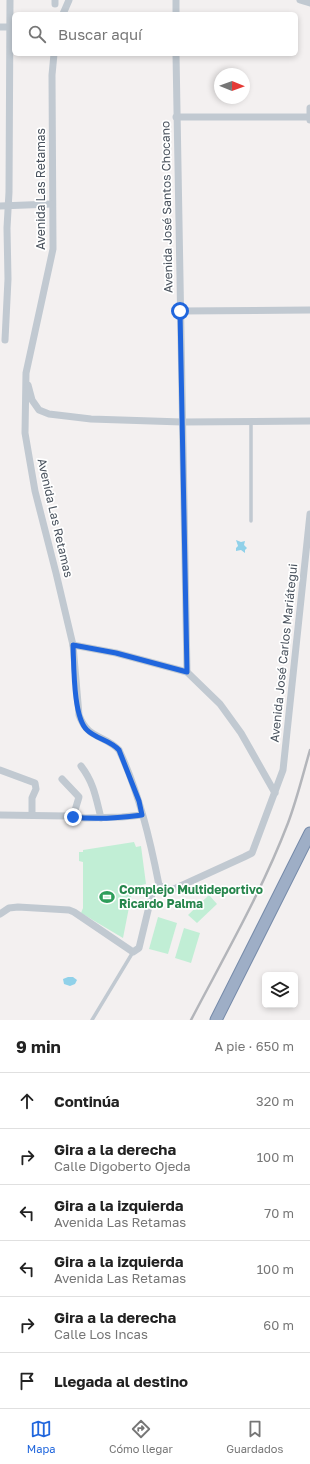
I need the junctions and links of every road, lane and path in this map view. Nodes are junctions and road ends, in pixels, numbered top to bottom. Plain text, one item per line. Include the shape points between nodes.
1 (10, 0) edge
2 (69, 0) edge
3 (176, 0) edge
4 (300, 0) edge
5 (310, 3) edge
6 (64, 12) edge
7 (176, 12) edge
8 (0, 27) edge
9 (12, 27) edge
10 (54, 56) edge
11 (176, 56) edge
12 (310, 108) edge
13 (176, 117) junction
14 (310, 118) edge
15 (52, 204) junction
16 (0, 206) edge
17 (8, 206) junction
18 (310, 310) edge
19 (180, 311) junction
20 (5, 340) dead end
21 (26, 373) junction
22 (310, 421) edge
23 (182, 422) junction
24 (251, 422) junction
25 (310, 514) edge
26 (251, 521) dead end
27 (73, 645) junction
28 (187, 672) junction
29 (81, 766) dead end
30 (0, 770) edge
31 (62, 779) dead end
32 (275, 793) junction
33 (0, 815) edge
34 (32, 815) junction
35 (142, 815) junction
36 (73, 817) junction
37 (102, 818) junction
38 (310, 833) edge
39 (160, 886) junction
40 (0, 914) edge
41 (133, 952) junction
42 (92, 1020) edge
43 (216, 1020) edge

1 - 9 street
2 - 6 street
3 - 7 street
4 - 5 street
8 - 9 street
9 - 17 street
10 - 15 street, Avenida Las Retamas
11 - 13 street, Avenida José Santos Chocano
12 - 14 street
13 - 14 street
13 - 19 street, Avenida José Santos Chocano
15 - 17 street
15 - 21 street, Avenida Las Retamas via 52,256
16 - 17 street
17 - 20 street
18 - 19 street
19 - 23 street, Avenida José Santos Chocano
21 - 23 street via 32,400 39,410 49,414 91,419
21 - 27 street, Avenida Las Retamas via 25,433 33,484
22 - 24 street
23 - 24 street
23 - 28 street, Avenida José Santos Chocano
24 - 26 lane
25 - 32 street, Avenida José Carlos Mariátegui via 284,770
27 - 28 street via 116,653
27 - 35 street, Avenida Las Retamas via 78,715 82,725 88,731 114,744 119,750
28 - 32 street via 220,704 241,733
29 - 37 street via 90,777
30 - 34 street via 35,783
31 - 36 street via 79,797
32 - 39 street, Avenida José Carlos Mariátegui via 252,853 174,889
33 - 34 street
34 - 36 street
35 - 37 street
35 - 39 street, Avenida Las Retamas
36 - 37 street
38 - 43 highway
39 - 41 street via 152,894 139,948
40 - 41 street via 18,906 69,910
41 - 42 lane

